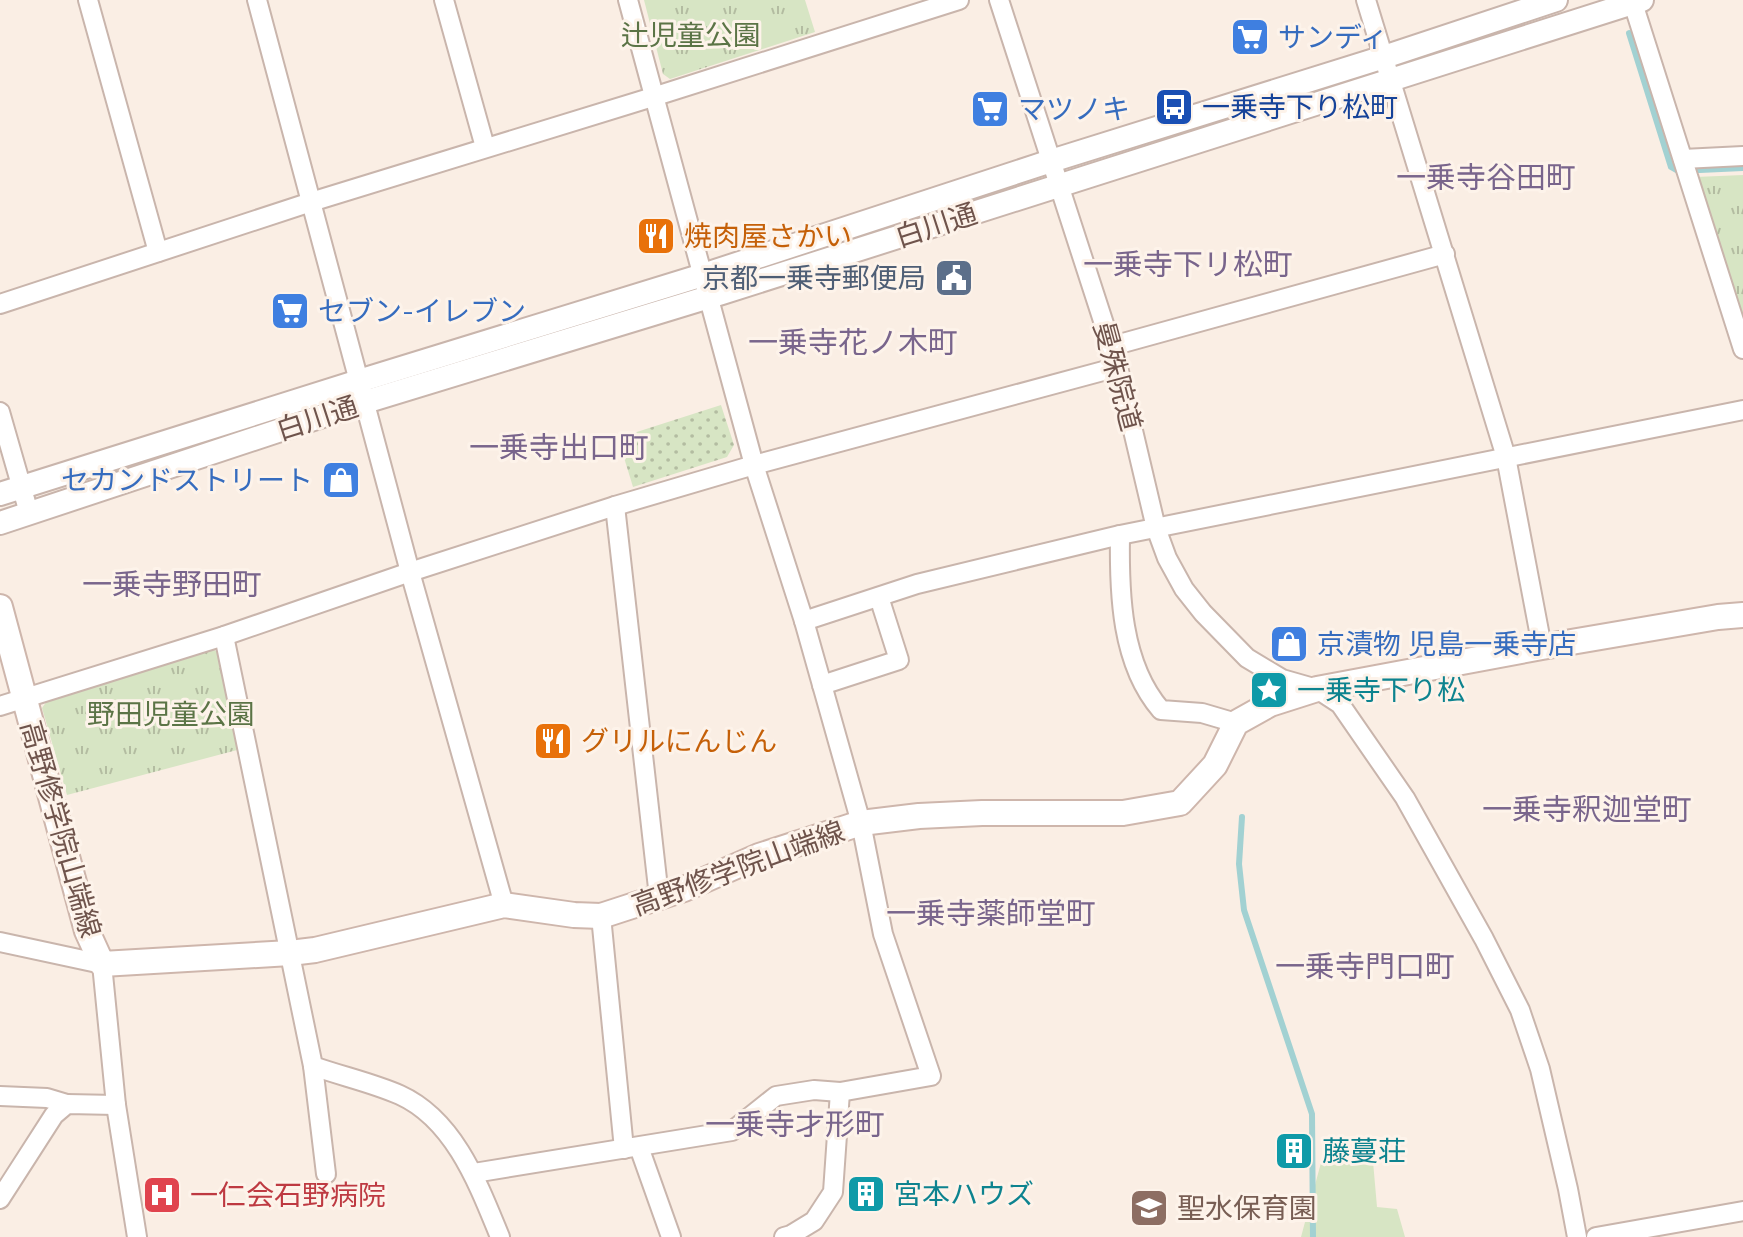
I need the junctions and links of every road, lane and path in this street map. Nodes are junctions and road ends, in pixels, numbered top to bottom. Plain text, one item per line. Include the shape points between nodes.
1 (88, 0) edge
2 (257, 0) edge
3 (444, 0) edge
4 (628, 0) edge
5 (959, 0) edge
6 (999, 0) edge
7 (1366, 0) edge
8 (1556, 0) edge
9 (1636, 1) edge
10 (1384, 57) junction
11 (1391, 81) junction
12 (656, 96) junction
13 (485, 147) junction
14 (1743, 156) edge
15 (1683, 159) junction
16 (1051, 161) junction
17 (1059, 185) junction
18 (311, 202) junction
19 (158, 252) junction
20 (1445, 254) junction
21 (705, 286) junction
22 (0, 304) edge
23 (1112, 346) junction
24 (1743, 349) edge
25 (1118, 367) junction
26 (362, 391) junction
27 (1743, 410) edge
28 (0, 412) edge
29 (1506, 457) junction
30 (754, 465) junction
31 (11, 490) edge
32 (615, 506) junction
33 (29, 513) junction
34 (0, 523) edge
35 (1156, 528) junction
36 (1120, 535) junction
37 (410, 572) junction
38 (879, 597) junction
39 (0, 607) edge
40 (1743, 615) edge
41 (804, 621) junction
42 (224, 636) junction
43 (1542, 647) junction
44 (822, 685) junction
45 (1317, 689) junction
46 (24, 698) junction
47 (0, 706) edge
48 (1236, 723) junction
49 (861, 823) junction
50 (659, 897) junction
51 (504, 905) junction
52 (601, 916) junction
53 (0, 942) edge
54 (290, 953) junction
55 (102, 964) junction
56 (313, 1066) junction
57 (840, 1092) junction
58 (0, 1096) edge
59 (67, 1104) junction
60 (116, 1105) junction
61 (632, 1148) junction
62 (474, 1173) junction
63 (326, 1174) dead end
64 (0, 1199) edge
65 (1743, 1211) edge
66 (137, 1237) edge
67 (500, 1237) edge
68 (671, 1237) edge
69 (784, 1237) edge
70 (1577, 1237) edge
71 (1596, 1237) edge

1 - 19 street
2 - 18 street
3 - 13 street
4 - 12 street
5 - 12 street
6 - 16 street, 曼殊院道
7 - 10 street
8 - 10 street, 白川通
9 - 11 street, 白川通
9 - 15 street
10 - 11 street
10 - 16 street, 白川通
11 - 17 street, 白川通
11 - 20 street
12 - 13 street
12 - 21 street
13 - 18 street
14 - 15 street
15 - 24 street
16 - 17 street, 曼殊院道
16 - 21 street, 白川通
17 - 21 street, 白川通
17 - 23 street, 曼殊院道
18 - 19 street
18 - 26 street
19 - 22 street
20 - 23 street
20 - 29 street
21 - 26 street, 白川通
21 - 30 street
23 - 25 street, 曼殊院道
25 - 30 street
25 - 35 street, 曼殊院道
26 - 31 street, 白川通
26 - 33 street, 白川通
26 - 37 street
27 - 29 street
28 - 31 street
29 - 35 street
29 - 43 street
30 - 32 street
30 - 41 street
31 - 33 street
32 - 37 street
32 - 50 street
33 - 34 street, 白川通
35 - 36 street
35 - 45 street, 曼殊院道 via 1184,589 1247,658 1282,679
36 - 38 street
36 - 48 street via 1121,602 1133,661 1149,696 1161,710 1202,713
37 - 42 street
37 - 51 street
38 - 41 street
38 - 44 street via 899,660
39 - 46 main road, 高野修学院山端線
40 - 43 main road
41 - 44 street
42 - 46 street
42 - 54 street
43 - 45 main road
44 - 49 street
45 - 48 main road via 1270,704
45 - 70 street via 1340,704 1405,798 1520,1010 1543,1081
46 - 47 street
46 - 55 main road, 高野修学院山端線 via 87,931
48 - 49 main road, 高野修学院山端線 via 1215,765 1180,803 1123,813 982,813
49 - 50 main road, 高野修学院山端線 via 759,856
49 - 57 street via 883,934 931,1076
50 - 52 main road, 高野修学院山端線
51 - 52 main road, 高野修学院山端線
51 - 54 main road, 高野修学院山端線
52 - 61 street
53 - 55 street
54 - 55 main road, 高野修学院山端線
54 - 56 street
55 - 60 street
56 - 62 street via 402,1096 437,1120
56 - 63 street
57 - 61 street via 776,1096 732,1131
57 - 69 street via 833,1192 814,1221
58 - 59 street
59 - 60 street
59 - 64 street via 54,1115
60 - 66 street
61 - 62 street
61 - 68 street
62 - 67 street
65 - 71 street

